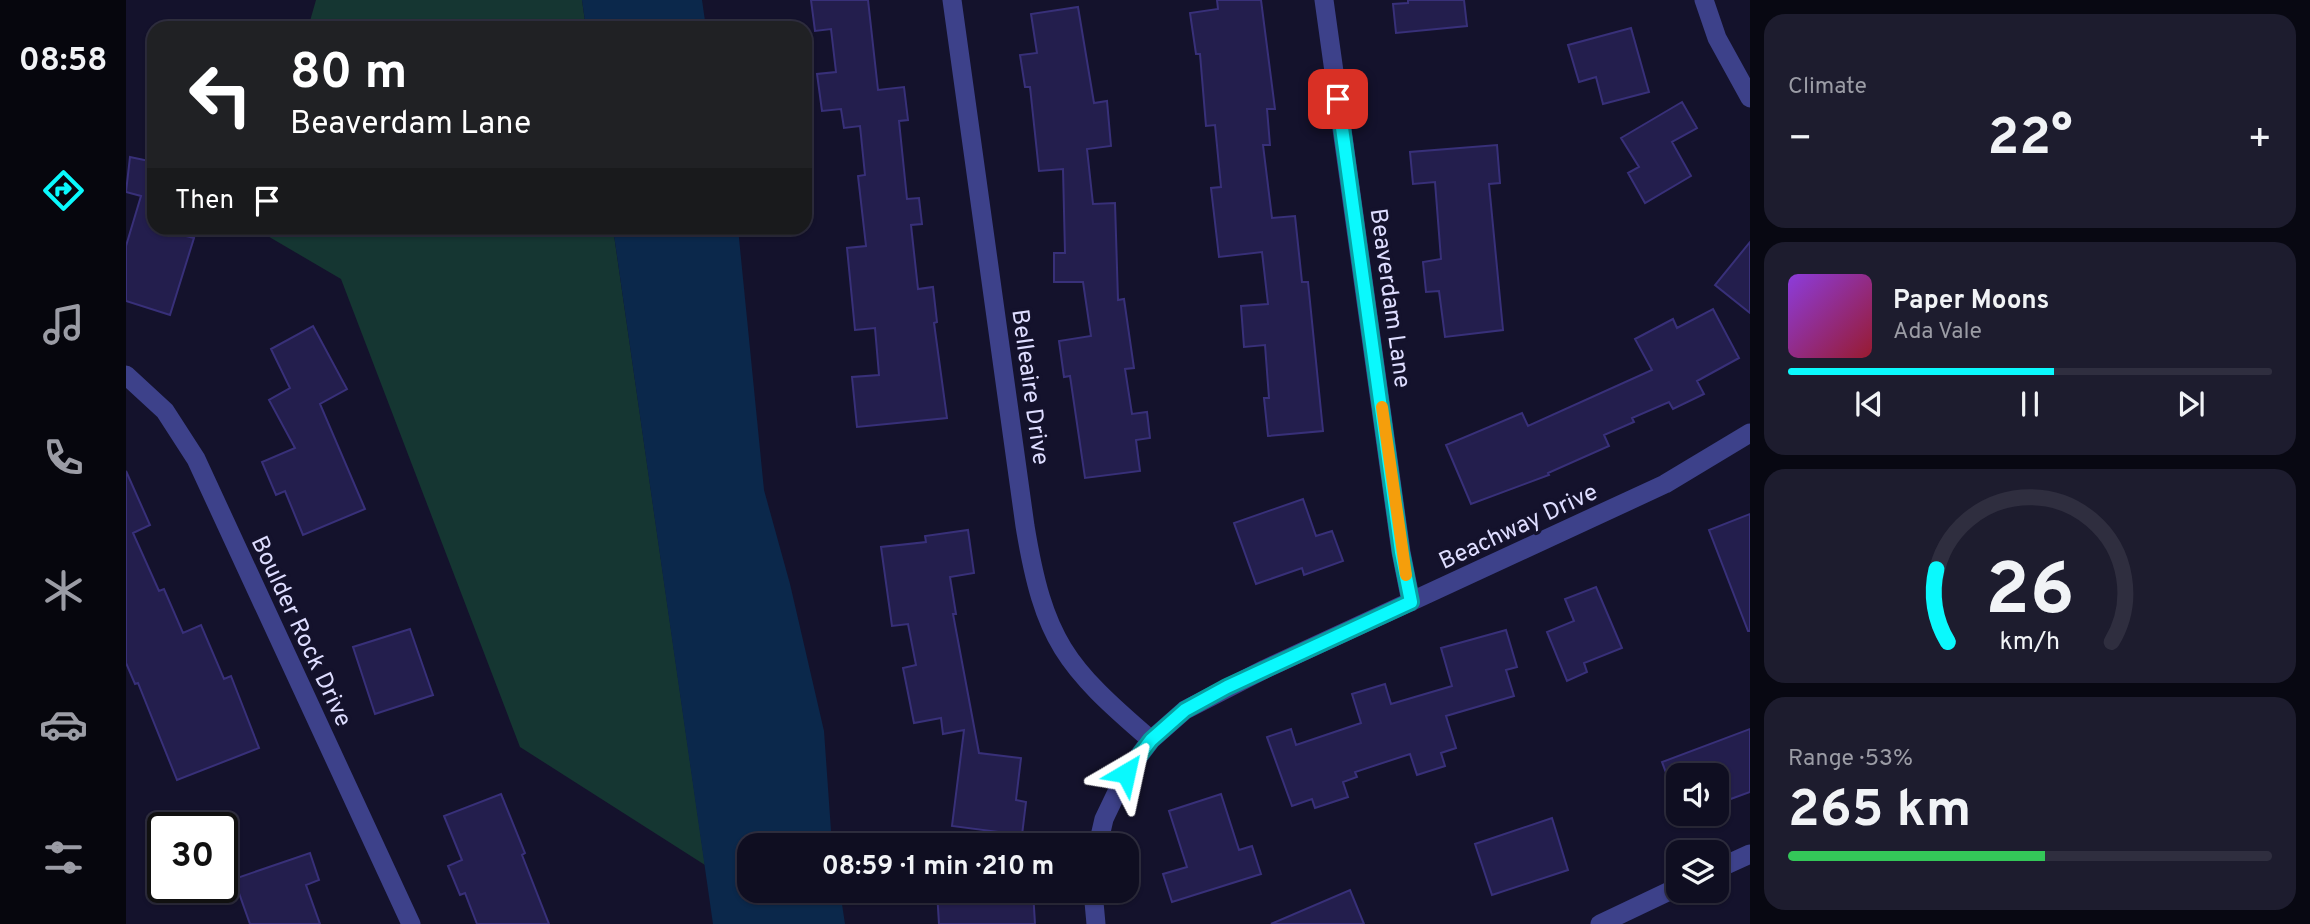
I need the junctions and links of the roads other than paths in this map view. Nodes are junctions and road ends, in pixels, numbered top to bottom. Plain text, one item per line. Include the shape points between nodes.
1 (952, 0) edge
2 (1324, 0) edge
3 (1704, 0) edge
4 (1750, 98) edge
5 (126, 375) edge
6 (1750, 433) edge
7 (1411, 602) junction
8 (1151, 740) junction
9 (1102, 833) edge
10 (1750, 854) edge
11 (1729, 864) edge
12 (1666, 893) edge
13 (1094, 903) edge
14 (411, 924) edge
15 (1096, 924) edge
16 (1600, 924) edge

1 - 8 street, Belleaire Drive via 1037,590 1052,633 1069,662
2 - 7 street, Beaverdam Lane
3 - 4 street via 1717,38
5 - 14 street, Boulder Rock Drive via 165,411 196,459
6 - 7 street, Beachway Drive via 1665,484
7 - 8 street, Beachway Drive via 1203,699
8 - 9 street, Beachway Drive via 1115,794
10 - 11 street
12 - 16 street
13 - 15 street

